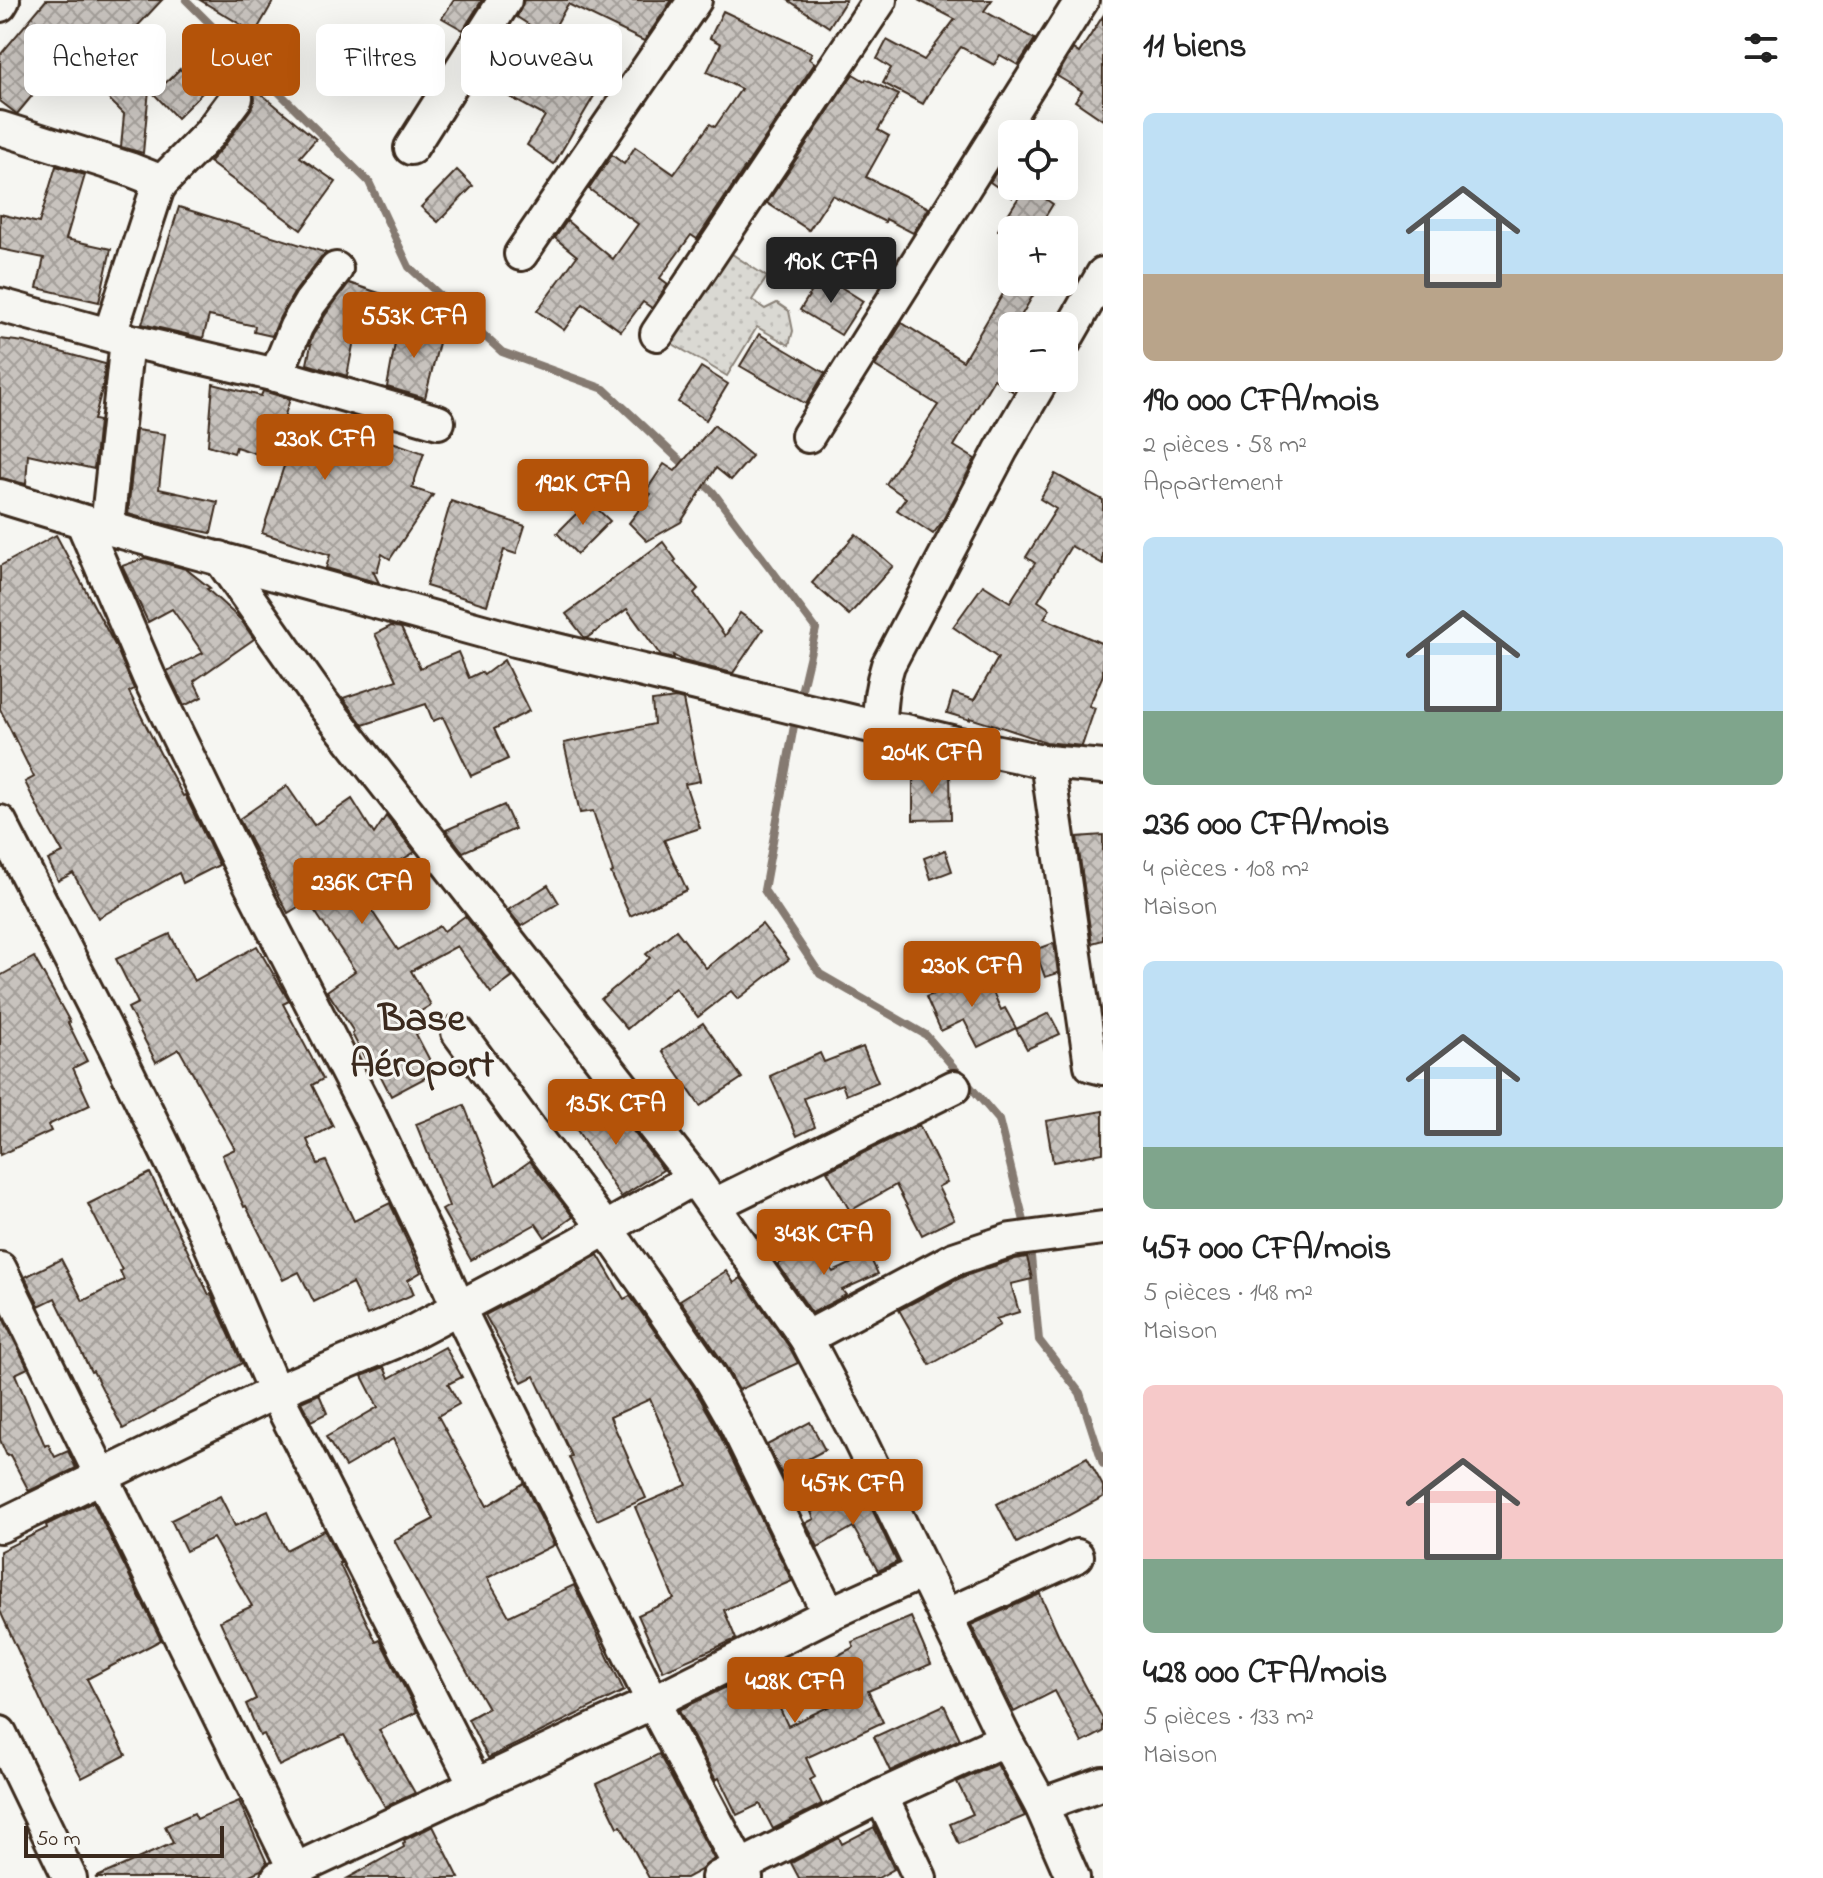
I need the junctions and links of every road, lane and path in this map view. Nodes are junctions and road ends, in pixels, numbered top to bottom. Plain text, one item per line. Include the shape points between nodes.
1 (505, 0) edge
2 (695, 0) edge
3 (880, 0) edge
4 (1082, 0) edge
5 (236, 98) dead end
6 (0, 128) edge
7 (411, 148) dead end
8 (162, 182) junction
9 (521, 254) dead end
10 (336, 269) dead end
11 (1103, 274) edge
12 (0, 305) edge
13 (1078, 318) edge
14 (657, 334) dead end
15 (118, 337) junction
16 (276, 375) junction
17 (1035, 392) edge
18 (438, 422) dead end
19 (808, 436) dead end
20 (0, 496) edge
21 (94, 524) junction
22 (220, 558) junction
23 (879, 728) junction
24 (1047, 762) junction
25 (1102, 763) edge
26 (0, 822) edge
27 (458, 1032) dead end
28 (1103, 1068) edge
29 (954, 1087) dead end
30 (694, 1178) junction
31 (714, 1205) junction
32 (1103, 1228) edge
33 (605, 1229) junction
34 (0, 1269) edge
35 (459, 1309) junction
36 (806, 1338) junction
37 (275, 1392) junction
38 (102, 1476) junction
39 (0, 1526) edge
40 (1077, 1556) dead end
41 (922, 1572) junction
42 (829, 1614) junction
43 (945, 1616) junction
44 (653, 1702) junction
45 (0, 1733) edge
46 (1005, 1739) junction
47 (1103, 1783) edge
48 (476, 1786) junction
49 (881, 1796) junction
50 (1041, 1805) junction
51 (287, 1874) edge
52 (735, 1874) edge
53 (70, 1878) edge
54 (920, 1878) edge
55 (1073, 1878) edge

1 - 7 street
2 - 9 street
3 - 14 street
4 - 19 street
5 - 8 street
6 - 8 street
8 - 15 street
10 - 16 street via 296,327
11 - 13 street
12 - 15 street
15 - 16 street
15 - 21 street
16 - 18 street
17 - 23 street via 888,665
20 - 21 street
21 - 22 street
21 - 35 street via 155,691 368,1113
22 - 23 street via 515,640
22 - 30 street via 332,715
23 - 24 street
24 - 25 street
24 - 28 street via 1091,1065
26 - 37 street via 187,1193
27 - 33 street
29 - 31 street
30 - 31 street
30 - 33 street
31 - 36 street
32 - 36 street via 1011,1240 954,1259
33 - 35 street
33 - 42 street via 709,1376
34 - 38 street
35 - 37 street
35 - 44 street
36 - 41 street
37 - 38 street
37 - 48 street
38 - 39 street
38 - 51 street
40 - 43 street
41 - 42 street
41 - 43 street
42 - 44 street
43 - 46 street
44 - 48 street
44 - 52 street
45 - 53 street
46 - 49 street
46 - 50 street
47 - 50 street
48 - 51 street
49 - 52 street
49 - 54 street
50 - 55 street

